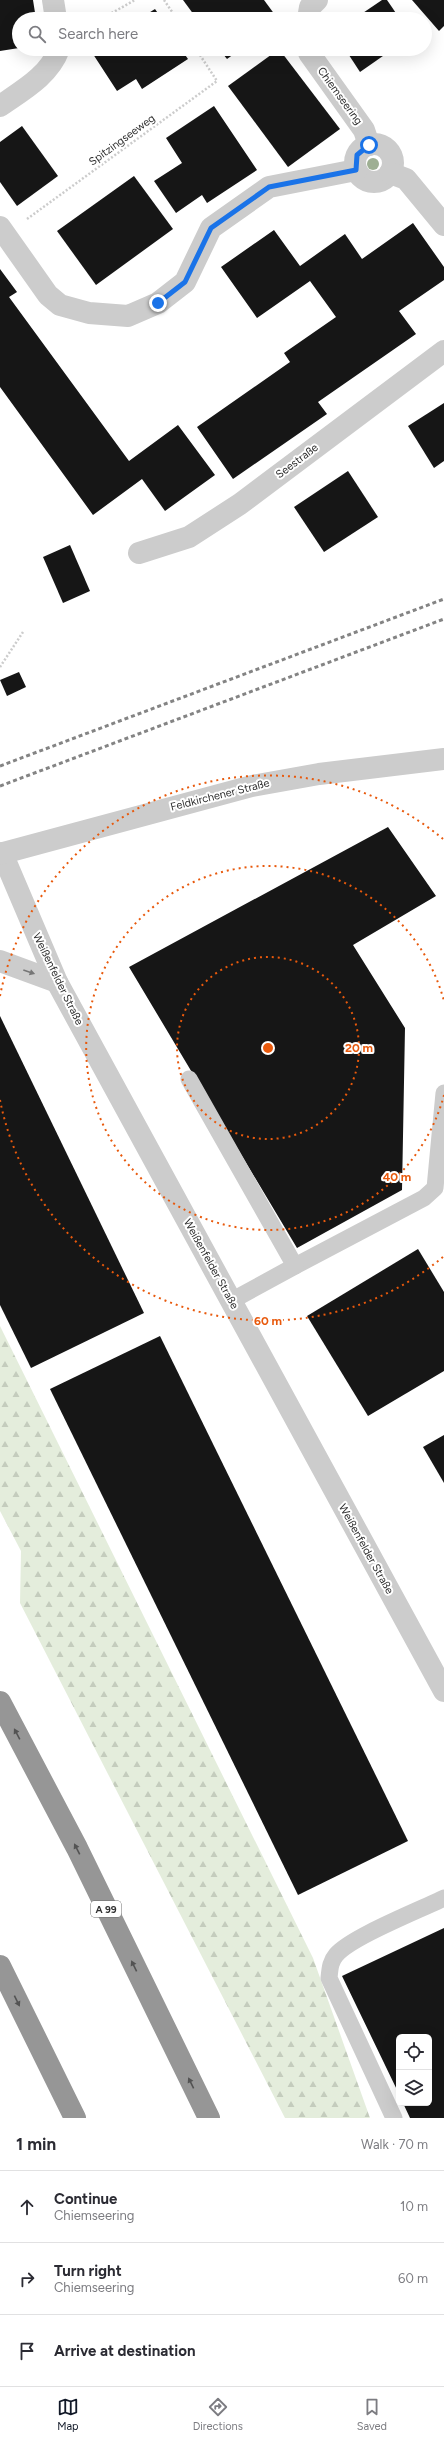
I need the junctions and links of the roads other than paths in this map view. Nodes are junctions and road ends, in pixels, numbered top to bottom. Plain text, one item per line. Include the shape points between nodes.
1 (53, 0) edge
2 (317, 0) edge
3 (55, 12) edge
4 (309, 12) edge
5 (56, 56) edge
6 (311, 56) edge
7 (0, 106) edge
8 (369, 145) junction
9 (356, 170) junction
10 (390, 173) junction
11 (444, 225) edge
12 (3, 231) edge
13 (444, 351) edge
14 (139, 553) dead end
15 (444, 759) edge
16 (1, 854) edge
17 (0, 961) edge
18 (58, 982) junction
19 (190, 1079) dead end
20 (444, 1093) edge
21 (295, 1266) junction
22 (231, 1301) junction
23 (444, 1691) edge
24 (0, 1702) edge
25 (444, 1898) edge
26 (0, 1966) edge
27 (75, 2118) edge
28 (209, 2118) edge
29 (394, 2118) edge

1 - 3 street
2 - 4 street via 310,7
5 - 7 street via 45,74
6 - 8 street, Chiemseering via 364,130
8 - 9 street via 357,155
8 - 10 street via 382,147 392,156 393,165
9 - 10 street via 361,177 376,182
9 - 12 street via 269,187 211,228 185,282 158,303 128,316 89,313 60,305 48,295
10 - 11 street via 406,179
13 - 14 street, Seestraße via 240,504 189,537
15 - 16 street, Feldkirchener Straße via 320,774 252,786
16 - 18 street, Weißenfelder Straße
17 -> 18 street
18 - 22 street, Weißenfelder Straße
19 - 21 lane
20 - 21 lane via 435,1188 424,1198
21 - 22 lane
22 - 23 street, Weißenfelder Straße
28 -> 24 highway, A 99 via 77,1848
25 - 29 lane via 351,1943 336,1956 330,1966 329,1978
26 -> 27 highway

